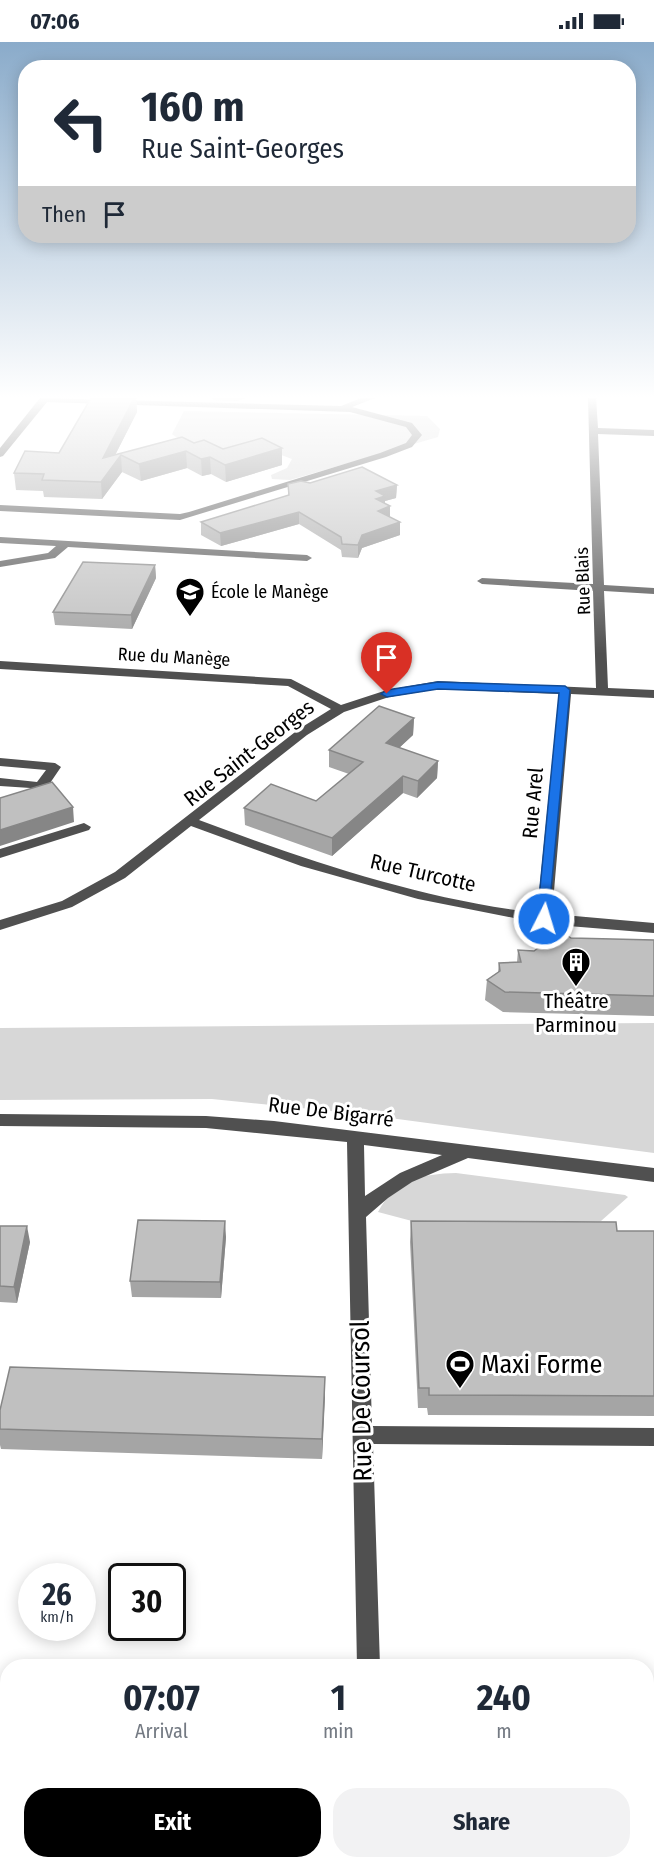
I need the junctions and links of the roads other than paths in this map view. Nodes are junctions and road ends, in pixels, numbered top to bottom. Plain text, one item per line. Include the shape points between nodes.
1 (293, 483) edge
2 (596, 483) edge
3 (0, 508) edge
4 (0, 540) edge
5 (65, 544) junction
6 (307, 558) dead end
7 (0, 564) edge
8 (482, 581) dead end
9 (600, 587) junction
10 (654, 591) edge
11 (0, 665) edge
12 (565, 690) junction
13 (602, 691) junction
14 (654, 694) edge
15 (340, 709) junction
16 (0, 762) edge
17 (0, 782) edge
18 (191, 822) junction
19 (84, 827) dead end
20 (0, 854) edge
21 (544, 919) junction
22 (0, 925) edge
23 (654, 928) edge
24 (0, 1120) edge
25 (355, 1136) junction
26 (464, 1153) junction
27 (654, 1174) edge
28 (357, 1215) junction
29 (362, 1435) junction
30 (654, 1437) edge
31 (368, 1659) edge

1 - 3 street via 191,515
2 - 9 street, Rue Blais
4 - 5 street
5 - 6 street
5 - 7 street via 51,555
8 - 9 street
9 - 10 street
9 - 13 street, Rue Blais
11 - 15 street, Rue du Manège via 291,682
12 - 13 street, Rue Saint-Georges
12 - 15 street, Rue Saint-Georges via 438,685 387,694
12 - 21 street, Rue Arel
13 - 14 street, Rue Saint-Georges
15 - 18 street, Rue Saint-Georges via 303,732
16 - 17 street via 55,767 41,786
18 - 21 street, Rue Turcotte via 313,867 398,891
18 - 22 street, Rue Saint-Georges via 96,890 67,904
19 - 20 street
21 - 23 street, Rue Turcotte
24 - 25 street, Rue De Bigarré via 206,1122
25 - 26 street, Rue De Bigarré
25 - 28 street, Rue De Coursol
26 - 27 street, Rue De Bigarré
26 - 28 street via 414,1172 380,1192
28 - 29 street, Rue De Coursol
29 - 30 street
29 - 31 street, Rue De Coursol

